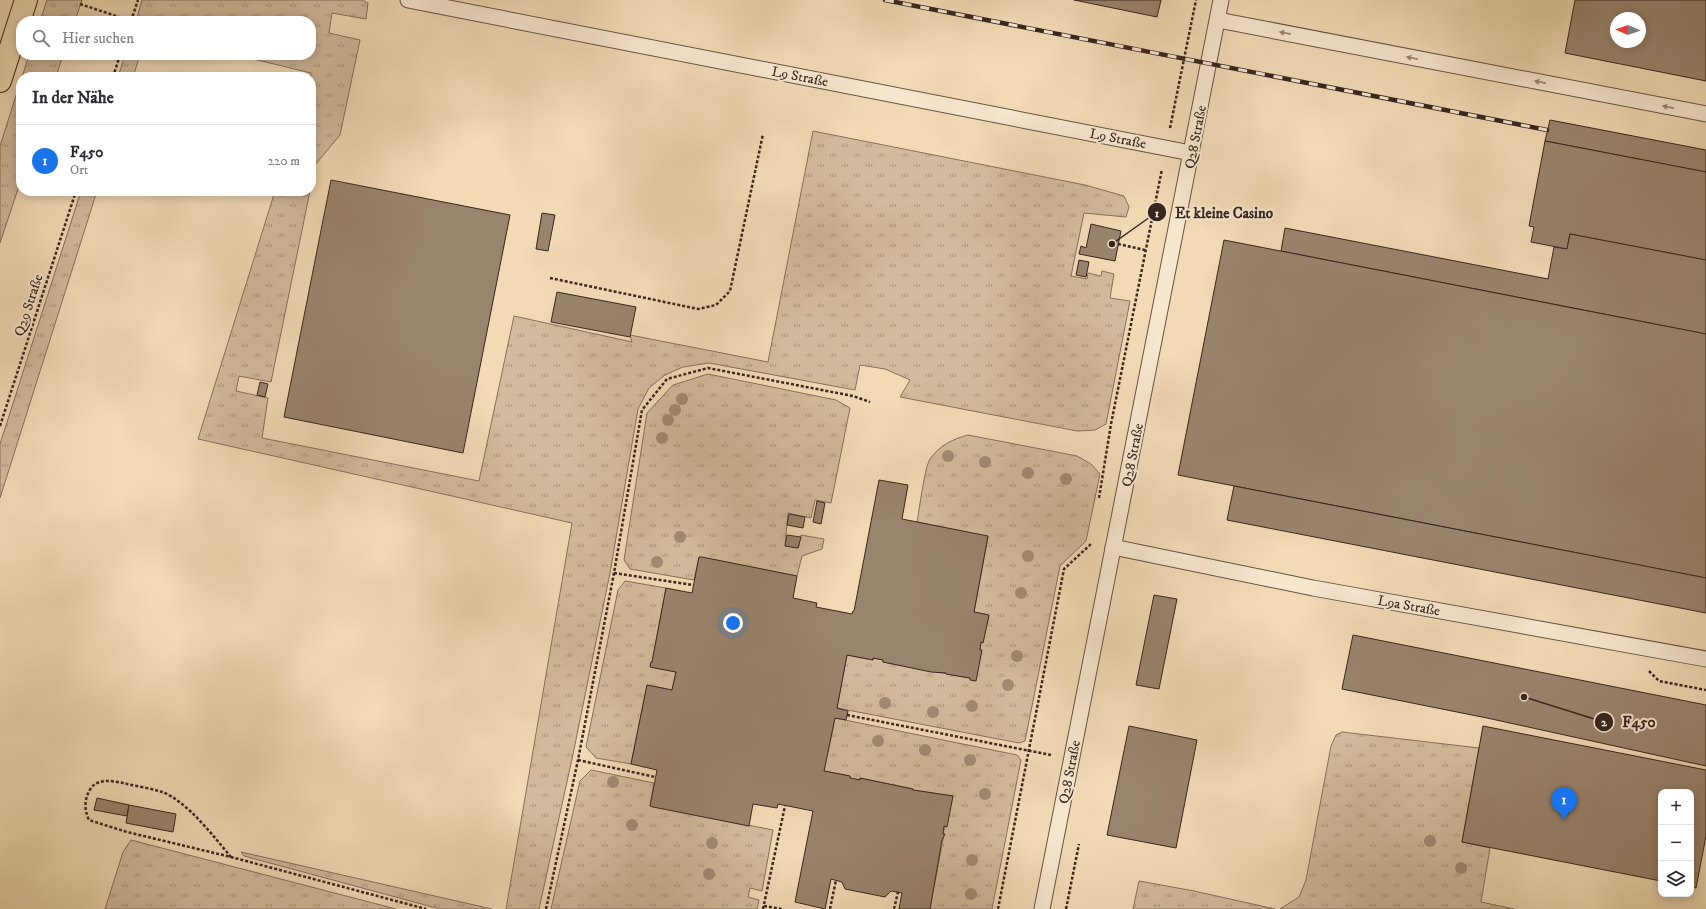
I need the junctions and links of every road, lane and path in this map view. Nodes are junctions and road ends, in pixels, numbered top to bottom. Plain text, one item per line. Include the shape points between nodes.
1 (26, 0) edge
2 (138, 0) edge
3 (408, 0) edge
4 (1196, 0) edge
5 (1222, 0) edge
6 (80, 4) dead end
7 (21, 16) edge
8 (116, 16) edge
9 (133, 16) edge
10 (1218, 20) junction
11 (16, 31) edge
12 (118, 60) edge
13 (115, 72) edge
14 (0, 81) edge
15 (1706, 114) edge
16 (763, 134) dead end
17 (1166, 147) junction
18 (1191, 152) junction
19 (74, 196) edge
20 (1118, 244) dead end
21 (1145, 250) junction
22 (550, 278) dead end
23 (870, 402) dead end
24 (0, 426) edge
25 (1099, 500) dead end
26 (1092, 537) dead end
27 (1113, 547) junction
28 (614, 573) junction
29 (693, 585) dead end
30 (1706, 659) edge
31 (847, 715) dead end
32 (1028, 750) junction
33 (1072, 759) junction
34 (578, 760) junction
35 (655, 777) dead end
36 (785, 806) dead end
37 (231, 857) junction
38 (836, 880) dead end
39 (898, 892) dead end
40 (764, 907) edge
41 (426, 909) edge
42 (546, 909) edge
43 (782, 909) edge
44 (830, 909) edge
45 (894, 909) edge
46 (998, 909) edge
47 (1042, 909) edge

1 - 7 highway
2 - 9 path
3 - 17 lane, L9 Straße
4 - 17 path
5 - 10 lane, Q28 Straße
6 - 8 path
15 -> 10 lane
10 - 18 lane, Q28 Straße
11 - 14 highway
12 - 13 path
16 - 22 path via 730,291 716,305 698,309
17 - 18 lane, L9 Straße
17 - 21 path
18 - 27 lane, Q28 Straße
19 - 24 path, Q29 Straße
20 - 21 path
21 - 25 path
23 - 28 path via 853,396 708,368 667,379 642,410
26 - 32 path via 1091,545 1064,569
27 - 30 lane, L9a Straße via 1313,588
27 - 33 lane, Q28 Straße
28 - 29 path
28 - 34 path
31 - 32 path
32 - 33 path
32 - 46 path
33 - 47 lane, Q28 Straße
34 - 35 path
34 - 42 path
36 - 40 path
37 - 37 path via 188,809 163,792 110,780 98,783 85,800 85,811 89,820 127,832
37 - 41 path
38 - 44 path
39 - 45 path
40 - 43 path

